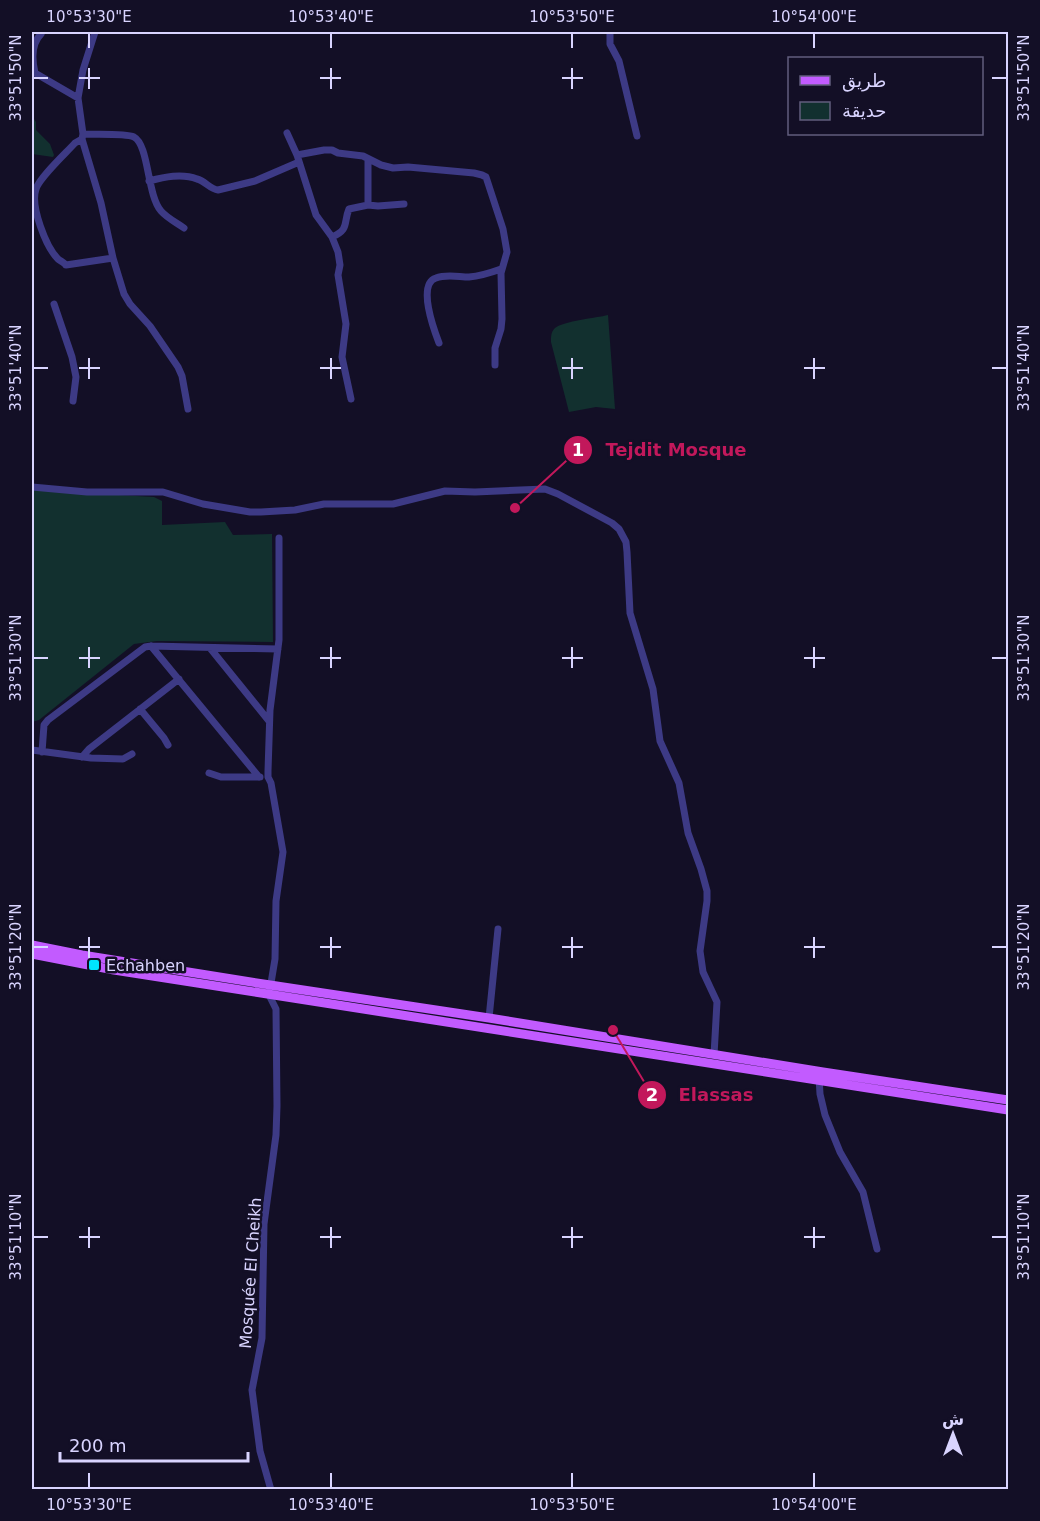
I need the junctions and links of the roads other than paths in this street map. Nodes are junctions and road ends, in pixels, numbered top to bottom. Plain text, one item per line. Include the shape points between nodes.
1 (95, 32) edge
2 (610, 32) edge
3 (41, 34) dead end
4 (78, 98) junction
5 (287, 133) dead end
6 (637, 136) dead end
7 (82, 137) junction
8 (298, 158) junction
9 (368, 159) junction
10 (149, 181) junction
11 (404, 204) dead end
12 (368, 205) junction
13 (34, 208) edge
14 (184, 228) dead end
15 (332, 237) junction
16 (114, 258) junction
17 (501, 270) junction
18 (54, 304) dead end
19 (439, 343) dead end
20 (495, 365) dead end
21 (351, 399) dead end
22 (73, 401) dead end
23 (188, 409) dead end
24 (32, 487) edge
25 (279, 538) dead end
26 (151, 646) junction
27 (210, 648) junction
28 (278, 649) junction
29 (178, 679) junction
30 (140, 709) junction
31 (270, 721) junction
32 (168, 745) dead end
33 (32, 750) edge
34 (42, 752) junction
35 (132, 754) dead end
36 (82, 757) junction
37 (209, 773) dead end
38 (259, 777) junction
39 (268, 777) junction
40 (498, 929) dead end
41 (32, 945) edge
42 (32, 954) edge
43 (114, 965) junction
44 (273, 973) junction
45 (258, 983) junction
46 (281, 987) junction
47 (270, 990) junction
48 (288, 998) junction
49 (276, 1009) junction
50 (489, 1018) junction
51 (536, 1030) junction
52 (714, 1055) junction
53 (819, 1076) junction
54 (1008, 1100) edge
55 (1008, 1110) edge
56 (877, 1249) dead end
57 (271, 1490) edge

1 - 4 street via 82,70
2 - 6 street via 610,44 619,61
3 - 4 street via 32,57 35,72
4 - 7 street
5 - 8 street
7 - 10 street via 134,138 142,146
7 - 13 street via 36,187
7 - 16 street
8 - 9 street via 332,150
8 - 10 street via 255,181 218,190 185,176
8 - 15 street via 316,215
9 - 12 street
9 - 17 street via 387,167 427,168 486,177 506,242
10 - 14 street via 161,212
11 - 12 street
12 - 15 street via 350,209 346,228
13 - 16 street via 58,260 66,265
15 - 21 street via 340,265 345,324 342,357
16 - 23 street via 129,304 150,326 178,367
17 - 19 street via 483,276 431,281 428,310
17 - 20 street via 502,319
18 - 22 street via 76,377
24 - 52 street via 163,492 250,512 334,503 393,504 446,491 545,489 612,523 626,542 630,613 653,689 660,741 679,783 688,833 707,891 700,951 703,972 717,1002
25 - 28 street
26 - 27 street
26 - 29 street
26 - 34 street via 141,649 48,720 44,725
27 - 28 street
27 - 31 street
28 - 31 street
29 - 30 street
29 - 38 street
30 - 32 street
30 - 36 street
31 - 39 street
33 - 34 street
34 - 36 street
35 - 36 street via 123,759
37 - 38 street via 221,777
38 - 39 street
39 - 44 street via 284,852 276,901
40 - 50 street
41 - 43 main road
42 - 43 main road
43 - 45 main road
43 - 47 main road
44 - 45 street
44 - 46 street
44 - 47 street
45 - 47 main road
46 - 47 main road
46 - 50 main road
47 - 48 main road
47 - 49 street, Mosquée El Cheikh
48 - 49 street
48 - 51 main road
49 - 57 street, Mosquée El Cheikh via 276,1135 264,1224 262,1338 252,1390 260,1451
50 - 51 main road
51 - 52 main road
51 - 53 main road
52 - 53 main road
53 - 54 main road
53 - 55 main road
53 - 56 street via 821,1104 840,1152 865,1198

